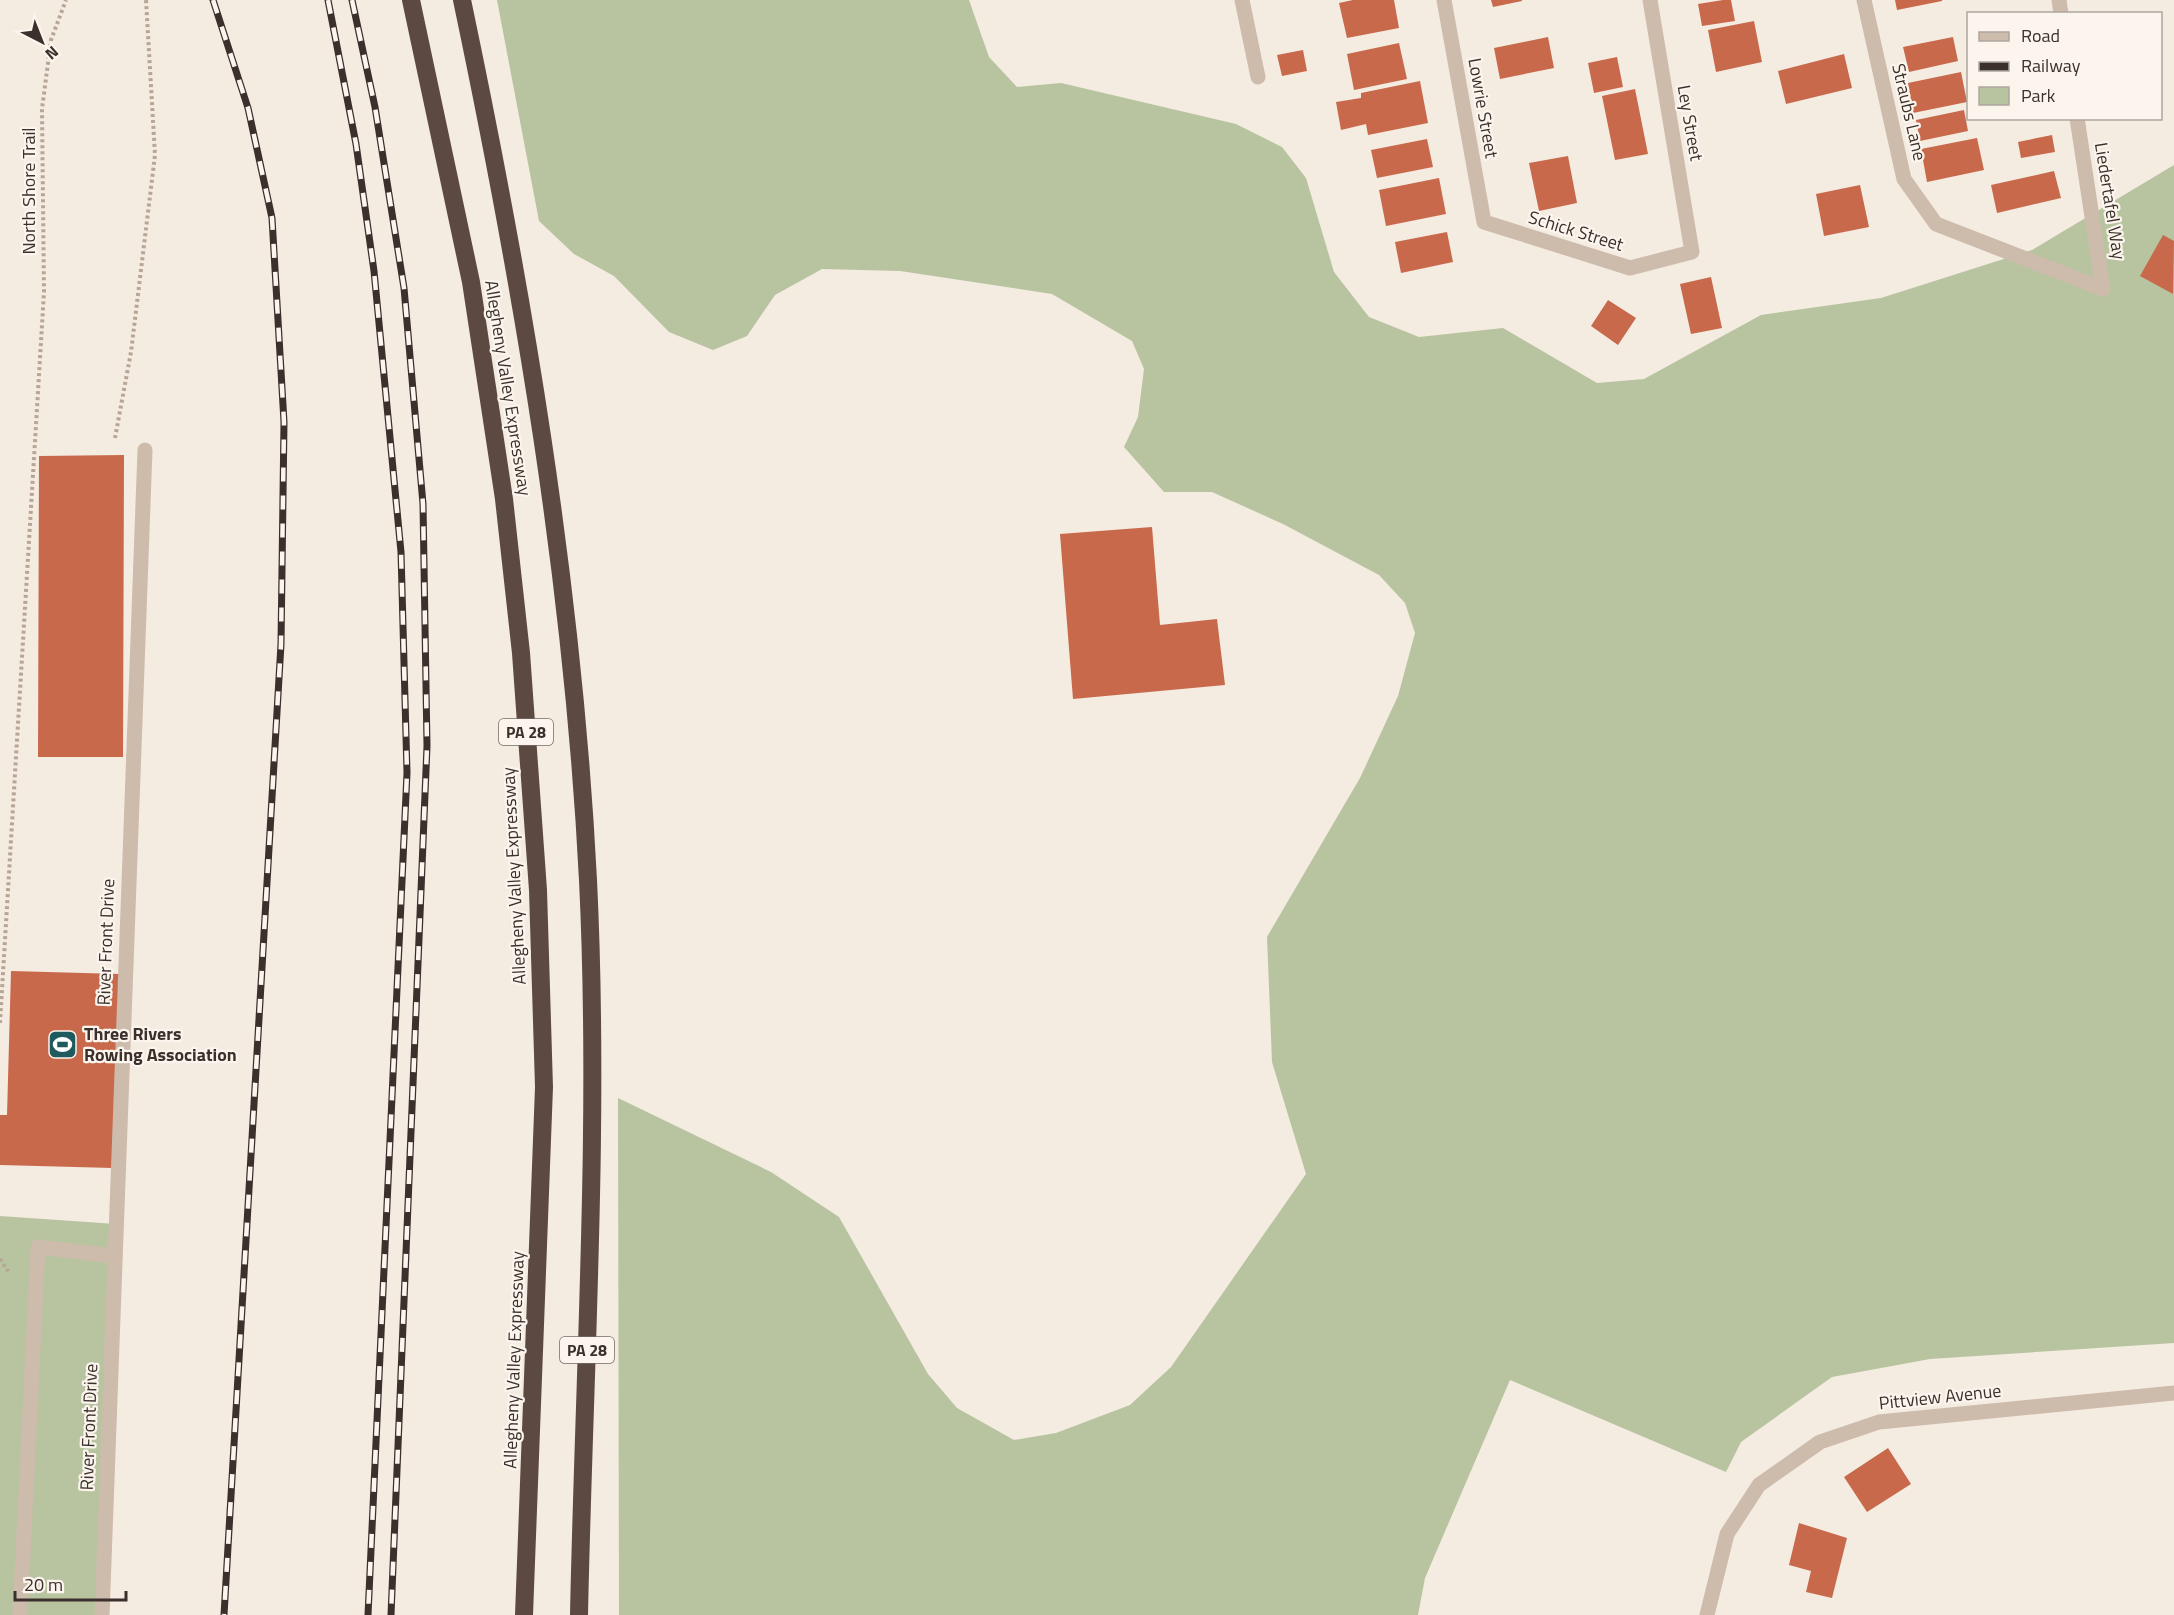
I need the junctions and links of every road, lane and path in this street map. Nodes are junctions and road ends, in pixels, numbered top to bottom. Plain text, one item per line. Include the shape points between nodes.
1 (66, 0) edge
2 (146, 0) edge
3 (411, 0) edge
4 (462, 0) edge
5 (1242, 0) edge
6 (1444, 0) edge
7 (1650, 0) edge
8 (1863, 0) edge
9 (1258, 77) dead end
10 (2078, 120) edge
11 (1484, 222) joint
12 (1692, 252) joint
13 (2103, 289) joint
14 (114, 438) dead end
15 (145, 450) dead end
16 (0, 1023) edge
17 (115, 1256) junction
18 (2174, 1393) edge
19 (20, 1615) edge
20 (102, 1615) edge
21 (524, 1615) edge
22 (579, 1615) edge
23 (1707, 1615) edge

1 - 16 path, North Shore Trail via 51,40 42,110 44,292
2 - 14 path via 155,155 131,352
3 - 21 highway, Allegheny Valley Expressway / PA 28 via 471,282 504,499 521,653 536,866 544,1088
4 - 22 highway, Allegheny Valley Expressway / PA 28 via 503,196 534,378 567,625 588,880 588,1339
5 - 9 street
6 - 11 street, Lowrie Street
7 - 12 street, Ley Street
8 - 13 street, Straubs Lane via 1904,179 1936,224
10 - 13 street, Liedertafel Way
11 - 12 street, Schick Street via 1630,268
15 - 17 street, River Front Drive
17 - 19 street via 38,1247
17 - 20 street, River Front Drive
18 - 23 street, Pittview Avenue via 1879,1422 1820,1442 1759,1485 1727,1534

